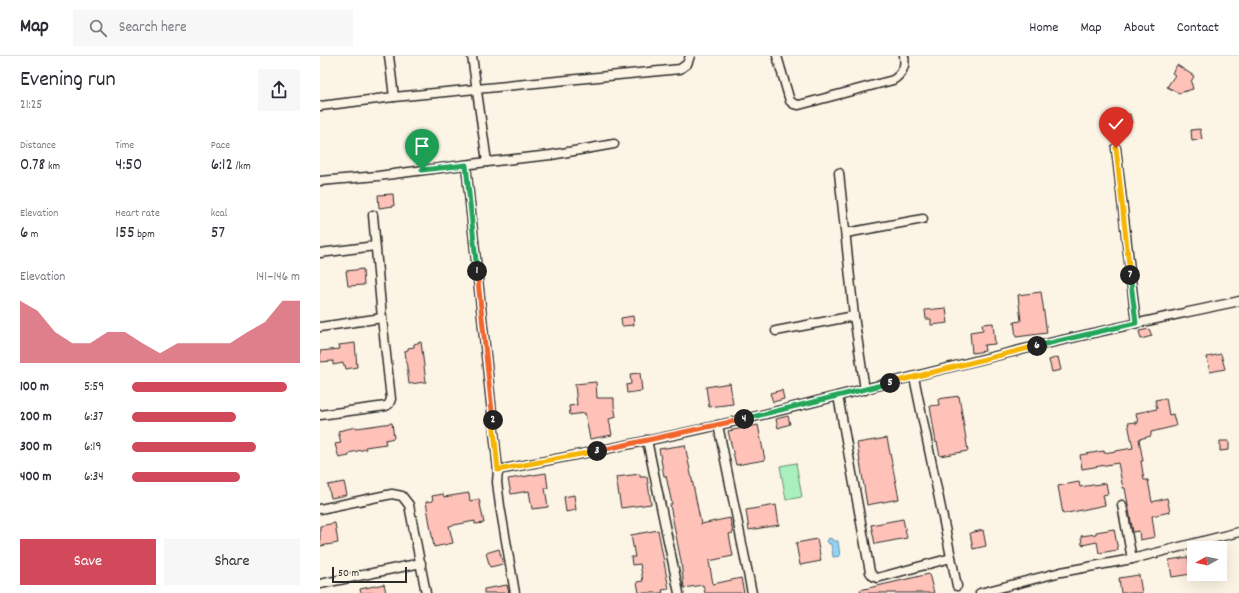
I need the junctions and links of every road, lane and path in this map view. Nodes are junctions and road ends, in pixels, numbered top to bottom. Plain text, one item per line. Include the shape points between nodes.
1 (389, 56) edge
2 (472, 56) edge
3 (690, 56) edge
4 (777, 56) edge
5 (904, 56) edge
6 (476, 90) junction
7 (394, 97) junction
8 (320, 106) edge
9 (614, 144) dead end
10 (1116, 148) dead end
11 (487, 162) junction
12 (466, 165) junction
13 (839, 173) dead end
14 (320, 181) edge
15 (372, 215) dead end
16 (923, 219) dead end
17 (846, 233) junction
18 (375, 246) junction
19 (320, 253) edge
20 (1239, 301) edge
21 (854, 316) junction
22 (382, 318) junction
23 (1136, 323) junction
24 (320, 327) edge
25 (776, 330) dead end
26 (914, 377) junction
27 (865, 390) junction
28 (838, 396) junction
29 (320, 415) edge
30 (718, 425) junction
31 (647, 440) junction
32 (498, 470) junction
33 (1122, 505) dead end
34 (320, 509) edge
35 (1239, 532) edge
36 (951, 558) junction
37 (1132, 559) junction
38 (421, 563) junction
39 (320, 584) edge
40 (957, 586) dead end
41 (426, 593) edge
42 (515, 593) edge
43 (679, 593) edge
44 (752, 593) edge
45 (980, 593) edge

1 - 7 street
2 - 6 street
3 - 6 street via 687,64 680,69
4 - 5 street via 790,101 799,105 893,80 900,75 905,64
6 - 7 street
6 - 11 street
7 - 8 street
9 - 11 street via 551,156
10 - 23 street
11 - 12 street
12 - 14 street
12 - 32 street
13 - 17 street
15 - 18 street
16 - 17 street
17 - 21 street
18 - 19 street
18 - 22 street
20 - 23 street
21 - 25 street
21 - 27 street
22 - 24 street
22 - 29 street via 391,399 389,404
23 - 26 street
26 - 27 street
26 - 36 street
27 - 28 street
28 - 30 street
28 - 36 street via 870,572 877,578
30 - 31 street
30 - 44 street
31 - 32 street
31 - 43 street
32 - 42 street via 500,506
33 - 37 street
34 - 38 street via 392,494 402,496 409,505
35 - 37 street
36 - 40 street
37 - 45 street via 1060,572
38 - 39 street
38 - 41 street

